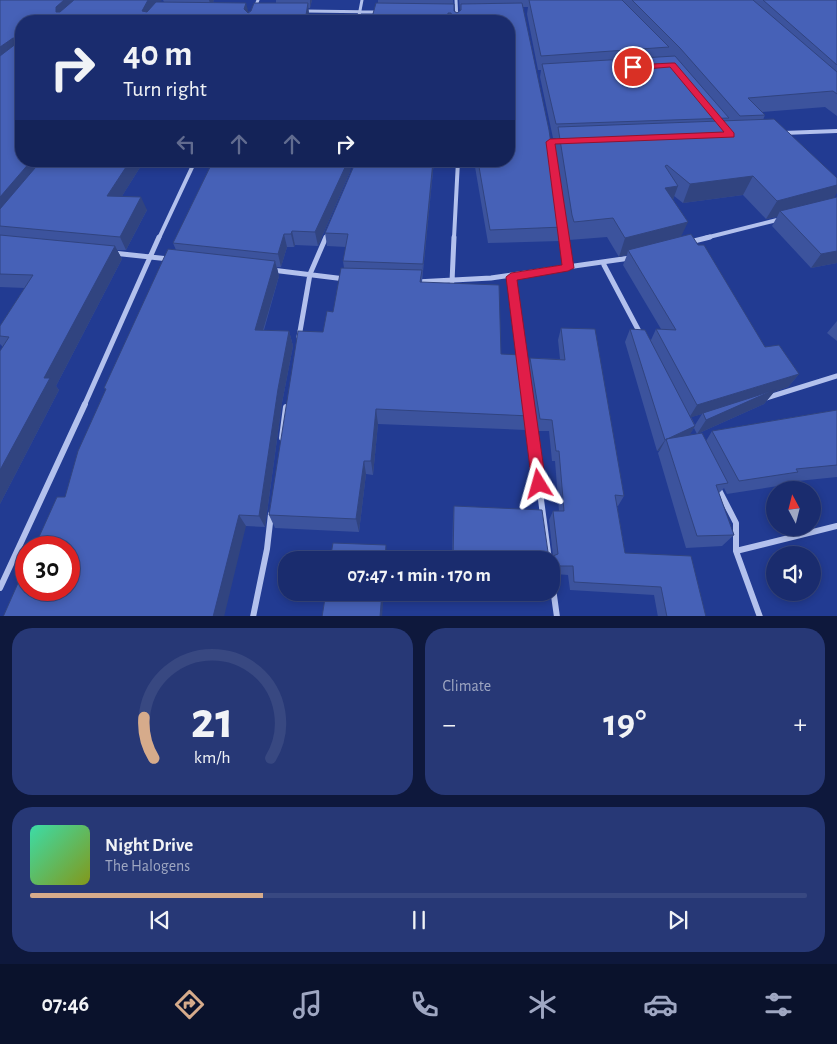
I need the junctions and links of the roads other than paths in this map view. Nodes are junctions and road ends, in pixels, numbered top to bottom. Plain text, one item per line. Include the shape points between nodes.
1 (258, 0) edge
2 (362, 0) edge
3 (456, 0) edge
4 (245, 10) edge
5 (255, 10) junction
6 (264, 10) edge
7 (302, 11) edge
8 (359, 12) junction
9 (388, 12) edge
10 (447, 12) edge
11 (456, 12) junction
12 (465, 12) edge
13 (253, 15) edge
14 (359, 15) edge
15 (456, 15) edge
16 (837, 131) edge
17 (779, 133) edge
18 (192, 167) edge
19 (458, 167) edge
20 (790, 217) edge
21 (561, 219) edge
22 (332, 225) edge
23 (688, 243) edge
24 (104, 252) edge
25 (641, 255) edge
26 (150, 256) junction
27 (178, 260) edge
28 (604, 264) junction
29 (568, 268) junction
30 (263, 269) edge
31 (310, 274) junction
32 (511, 277) junction
33 (353, 280) edge
34 (412, 282) edge
35 (452, 282) junction
36 (643, 338) edge
37 (297, 348) edge
38 (523, 365) edge
39 (837, 376) edge
40 (758, 400) edge
41 (287, 404) edge
42 (528, 404) edge
43 (281, 442) edge
44 (715, 482) edge
45 (272, 510) edge
46 (837, 526) edge
47 (548, 551) edge
48 (736, 551) junction
49 (0, 588) edge
50 (555, 601) edge
51 (253, 616) edge
52 (557, 616) edge
53 (760, 616) edge

1 - 5 street
2 - 8 street
3 - 11 street
4 - 5 street
5 - 6 street
5 - 13 street
7 - 8 street
8 - 9 street
8 - 14 street
10 - 11 street
11 - 12 street
11 - 15 street
16 - 17 street
18 - 26 street
19 - 35 street
20 - 23 street
21 - 29 street
22 - 31 street
24 - 26 street
25 - 28 street
26 - 27 street
26 - 49 street
28 - 29 street
28 - 36 street
29 - 32 street
30 - 31 street
31 - 33 street
31 - 37 street
32 - 35 street
32 - 38 street
34 - 35 street
39 - 40 street
41 - 43 street
42 - 47 street
44 - 48 street via 736,523
45 - 51 street
46 - 48 street
48 - 53 street
50 - 52 street

